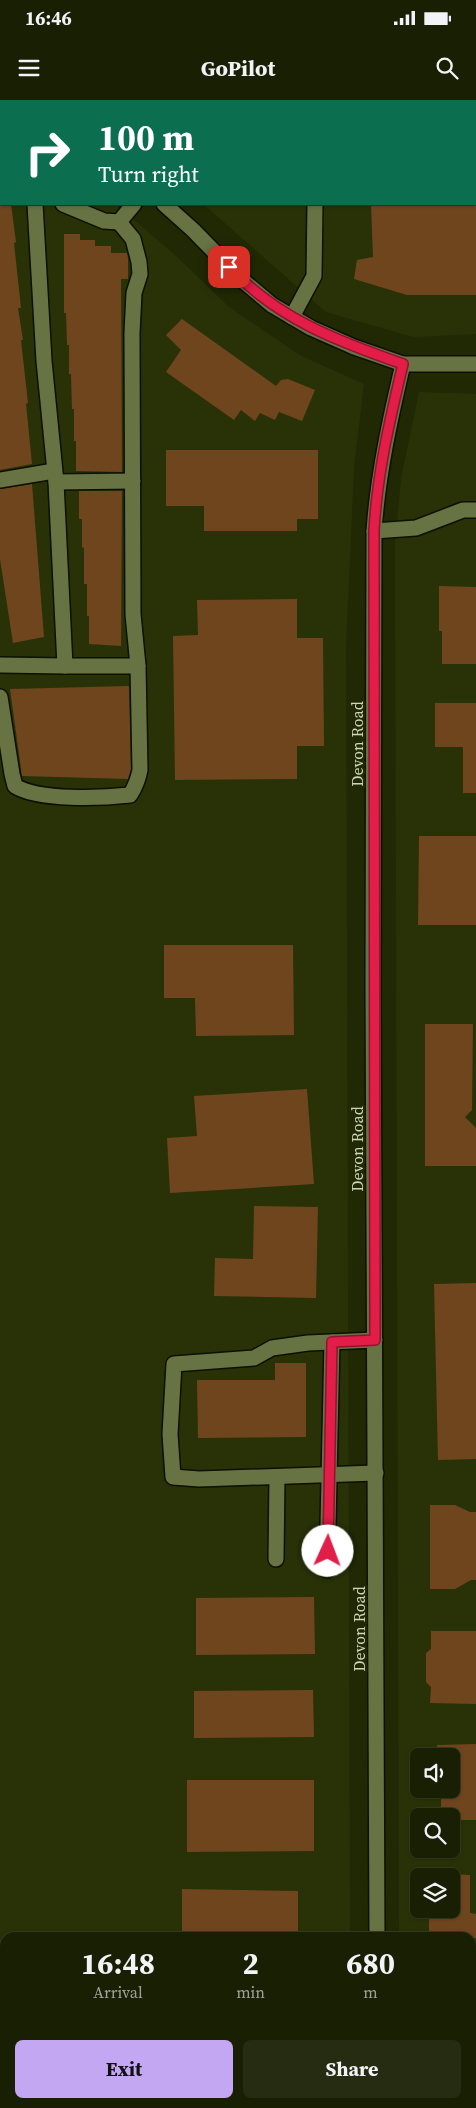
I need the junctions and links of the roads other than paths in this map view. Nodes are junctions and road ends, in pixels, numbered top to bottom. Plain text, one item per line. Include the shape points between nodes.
1 (35, 205) edge
2 (64, 205) edge
3 (133, 205) edge
4 (165, 205) edge
5 (315, 205) edge
6 (119, 222) junction
7 (292, 317) junction
8 (403, 364) junction
9 (476, 364) edge
10 (55, 476) junction
11 (0, 480) edge
12 (133, 481) junction
13 (476, 510) edge
14 (374, 531) junction
15 (0, 664) edge
16 (65, 666) junction
17 (138, 666) junction
18 (0, 697) edge
19 (375, 1340) junction
20 (332, 1342) junction
21 (376, 1473) junction
22 (331, 1475) junction
23 (277, 1477) junction
24 (276, 1558) dead end
25 (327, 1570) dead end
26 (377, 1932) edge

1 - 10 street via 44,361
2 - 6 street via 104,221
3 - 6 street
4 - 7 street via 240,279
5 - 7 street via 314,276
6 - 12 street via 133,239 140,274 134,293 132,333
7 - 8 street via 354,347
8 - 9 street
8 - 14 street, Devon Road via 382,459
10 - 11 street
10 - 12 street
10 - 16 street
12 - 17 street via 133,614
13 - 14 street via 463,510 416,528
14 - 19 street, Devon Road
15 - 16 street
16 - 17 street
17 - 18 street via 140,770 130,795 40,795 15,786
19 - 20 street
19 - 21 street, Devon Road
20 - 22 street
20 - 23 street via 272,1348 254,1358 174,1364 170,1434 174,1477 199,1480
21 - 22 street
21 - 26 street, Devon Road
22 - 23 street
22 - 25 street
23 - 24 street

